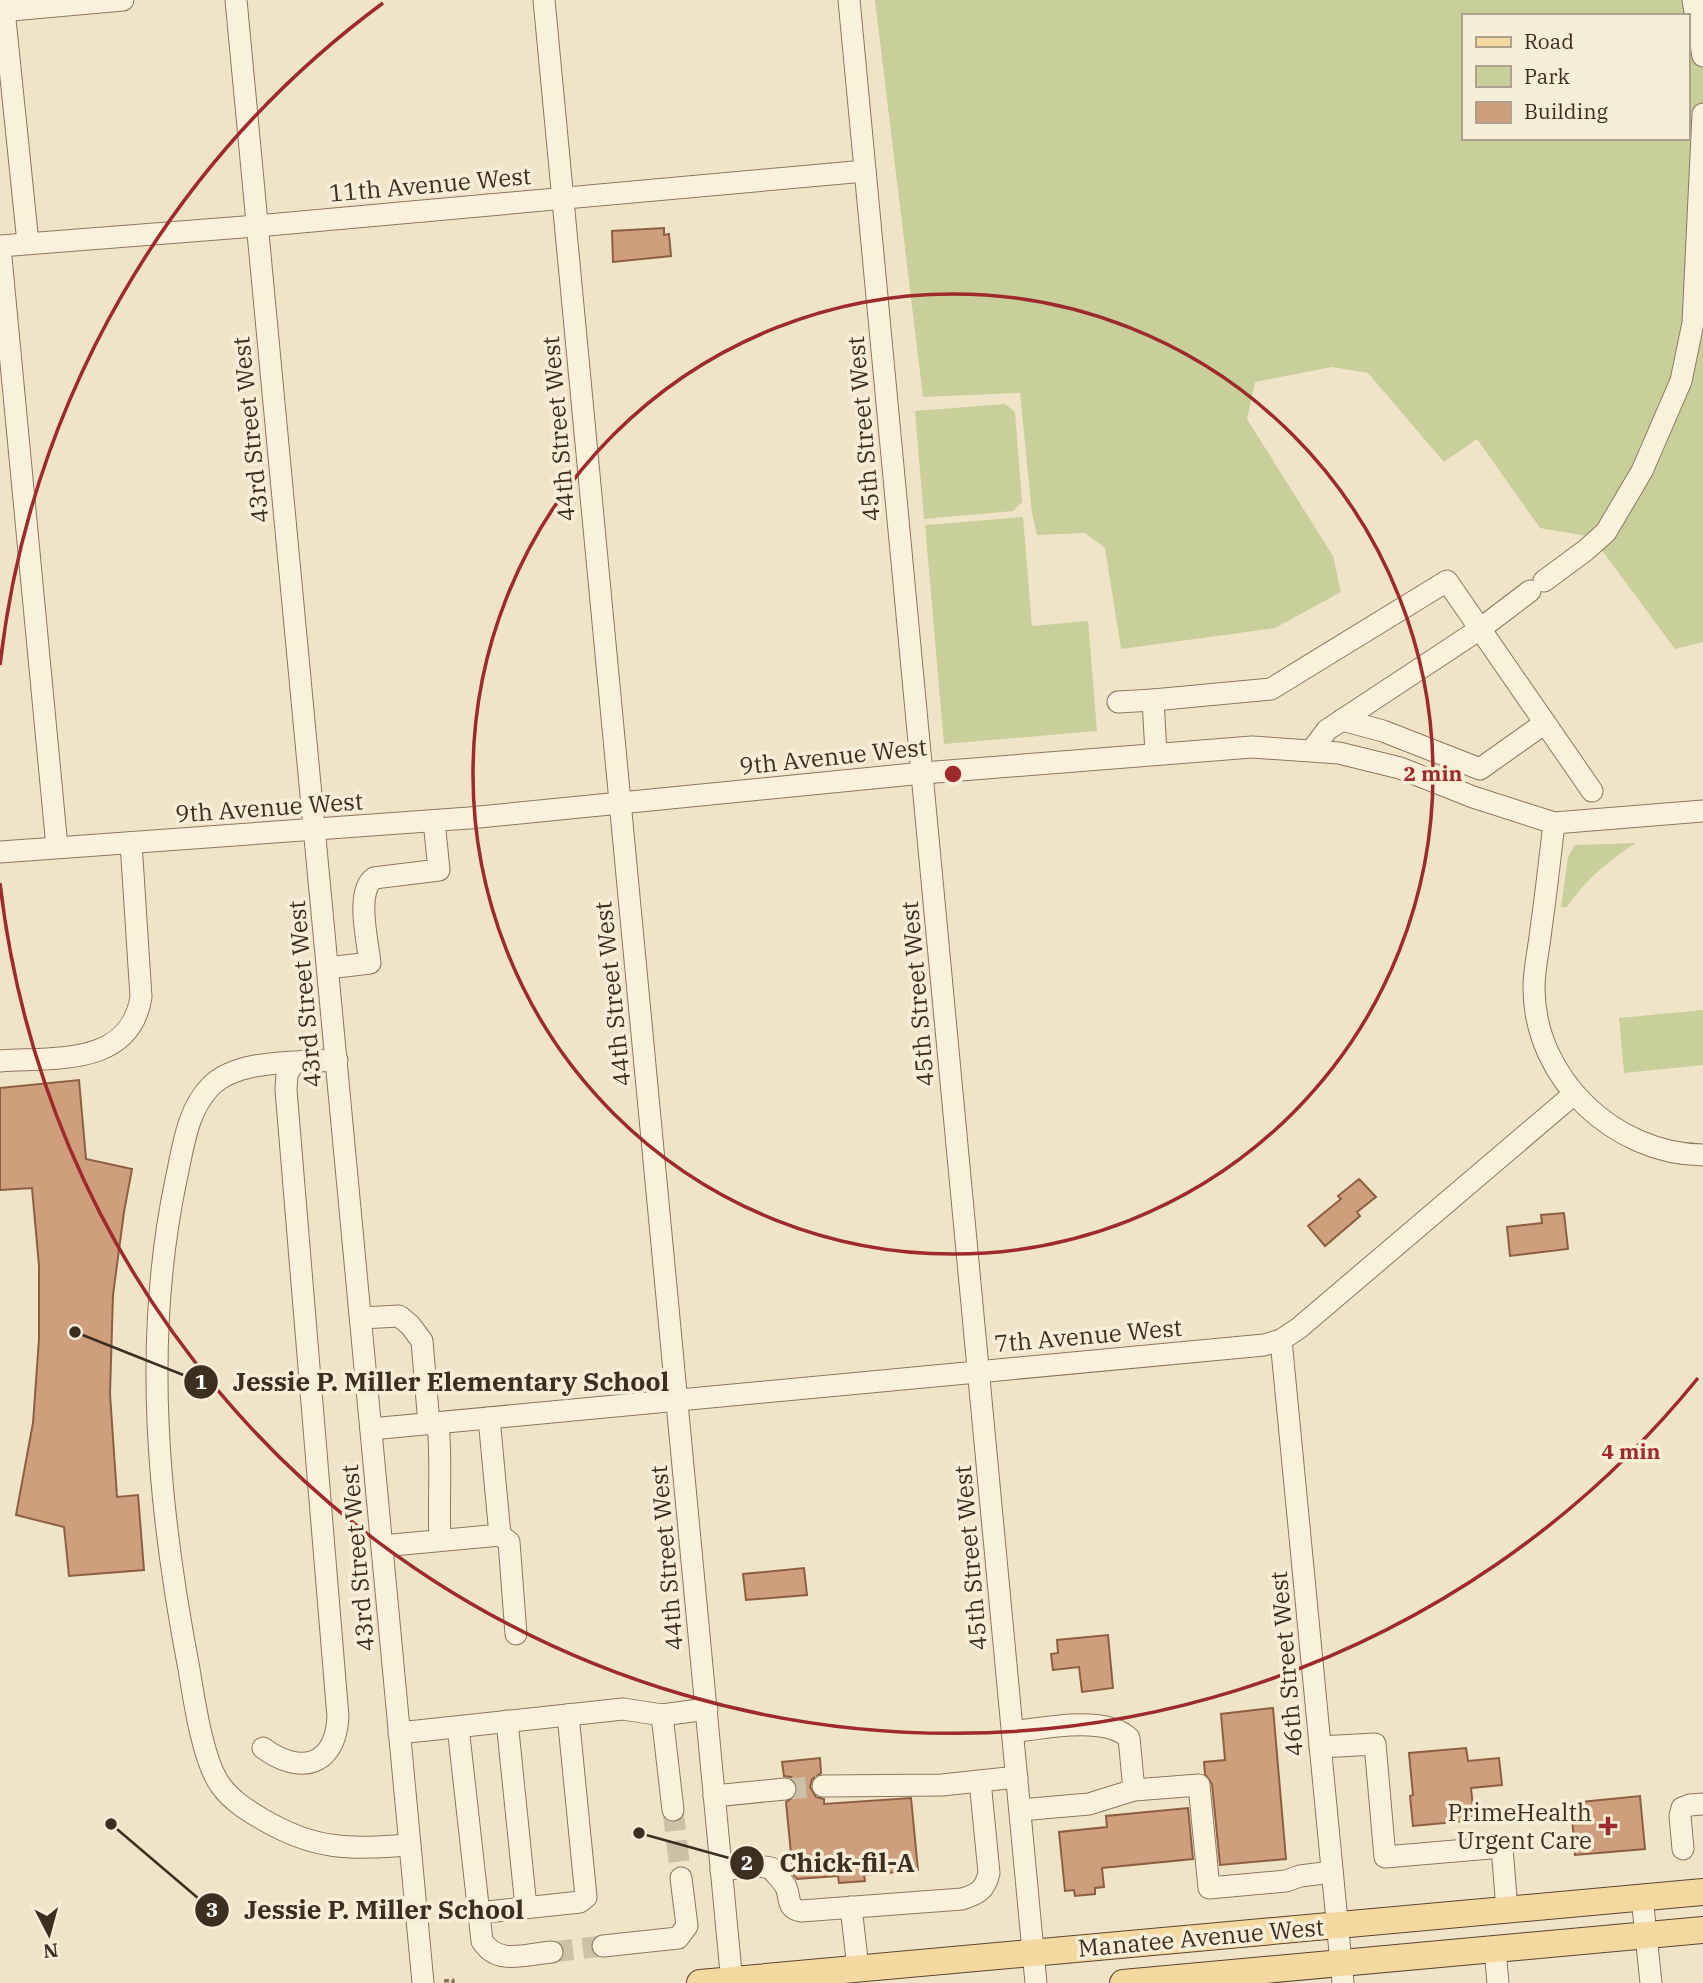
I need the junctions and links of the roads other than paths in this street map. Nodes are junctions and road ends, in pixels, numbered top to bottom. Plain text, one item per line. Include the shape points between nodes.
1 (123, 0) edge
2 (236, 0) edge
3 (544, 0) edge
4 (849, 0) edge
5 (1693, 0) edge
6 (2, 7) edge
7 (1703, 56) edge
8 (1703, 114) edge
9 (865, 170) junction
10 (563, 199) junction
11 (257, 226) junction
12 (28, 243) junction
13 (0, 246) edge
14 (1480, 629) junction
15 (1153, 700) junction
16 (1118, 702) dead end
17 (1342, 720) junction
18 (1545, 723) junction
19 (1311, 750) junction
20 (1156, 753) junction
21 (923, 774) junction
22 (1592, 791) dead end
23 (620, 803) junction
24 (1703, 811) edge
25 (434, 821) junction
26 (1554, 823) junction
27 (316, 830) junction
28 (131, 843) junction
29 (58, 847) junction
30 (0, 852) edge
31 (328, 968) junction
32 (337, 1060) junction
33 (0, 1061) edge
34 (294, 1063) junction
35 (1574, 1094) junction
36 (1703, 1155) edge
37 (361, 1318) junction
38 (1281, 1340) junction
39 (979, 1372) junction
40 (678, 1401) junction
41 (489, 1418) junction
42 (433, 1423) junction
43 (371, 1429) junction
44 (500, 1535) junction
45 (440, 1540) junction
46 (382, 1546) junction
47 (516, 1634) dead end
48 (707, 1709) junction
49 (568, 1715) junction
50 (662, 1715) junction
51 (507, 1721) junction
52 (458, 1727) junction
53 (1013, 1732) junction
54 (399, 1733) junction
55 (1320, 1747) junction
56 (263, 1748) dead end
57 (1017, 1777) junction
58 (980, 1781) junction
59 (822, 1786) tunnel mouth
60 (785, 1789) tunnel mouth
61 (1134, 1790) junction
62 (714, 1796) junction
63 (1703, 1804) edge
64 (673, 1810) tunnel mouth
65 (1020, 1810) junction
66 (410, 1845) junction
67 (1683, 1849) dead end
68 (721, 1871) junction
69 (1332, 1872) junction
70 (681, 1878) tunnel mouth
71 (1703, 1892) edge
72 (1643, 1897) junction
73 (851, 1907) junction
74 (526, 1908) junction
75 (1507, 1910) junction
76 (478, 1913) junction
77 (1337, 1925) junction
78 (1703, 1930) edge
79 (1646, 1935) junction
80 (603, 1946) tunnel mouth
81 (1495, 1949) junction
82 (552, 1952) tunnel mouth
83 (1034, 1953) junction
84 (858, 1968) junction
85 (1342, 1973) edge
86 (731, 1982) edge
87 (423, 1983) edge
88 (700, 1983) edge
89 (1036, 1983) edge
90 (1125, 1983) edge
91 (1498, 1983) edge
92 (1651, 1983) edge

1 - 6 street
2 - 11 street, 43rd Street West
3 - 10 street, 44th Street West
4 - 9 street, 45th Street West
5 - 7 street
6 - 12 street
8 - 14 street via 1693,323 1681,381 1642,471 1606,532
9 - 10 street, 11th Avenue West
9 - 21 street, 45th Street West
10 - 11 street, 11th Avenue West
10 - 23 street, 44th Street West
11 - 12 street, 11th Avenue West
11 - 27 street, 43rd Street West
12 - 13 street, 11th Avenue West
13 - 29 street
14 - 15 street via 1447,581 1271,689
14 - 17 street
14 - 18 street
15 - 16 street
15 - 20 street
17 - 18 street via 1480,769
17 - 19 street
18 - 22 street
19 - 20 street, 9th Avenue West via 1252,747
19 - 26 street, 9th Avenue West via 1400,768
20 - 21 street, 9th Avenue West
21 - 23 street, 9th Avenue West
21 - 39 street, 45th Street West
23 - 25 street, 9th Avenue West
23 - 40 street, 44th Street West
24 - 26 street, 9th Avenue West
25 - 27 street, 9th Avenue West
25 - 31 street via 439,870 374,878 363,896 370,964
26 - 35 street via 1534,989 1544,1044
27 - 28 street, 9th Avenue West
27 - 31 street, 43rd Street West
28 - 29 street, 9th Avenue West
28 - 33 street via 141,997 130,1028 116,1043 94,1052
29 - 30 street, 9th Avenue West
31 - 32 street, 43rd Street West
32 - 34 street
32 - 37 street, 43rd Street West
34 - 56 street via 287,1074 286,1090 338,1717 332,1746 315,1762 292,1763
34 - 66 street via 248,1068 213,1084 195,1108 181,1154 162,1261 156,1359 158,1434 176,1596 205,1747 214,1775 231,1797 275,1826 316,1843 358,1849
35 - 36 street via 1596,1116 1644,1144
35 - 38 street, 7th Avenue West
37 - 42 street via 399,1316 422,1342
37 - 43 street, 43rd Street West
38 - 39 street, 7th Avenue West
38 - 55 street, 46th Street West
39 - 40 street, 7th Avenue West
39 - 53 street, 45th Street West
40 - 41 street, 7th Avenue West
40 - 48 street, 44th Street West
41 - 42 street, 7th Avenue West
41 - 44 street
42 - 43 street, 7th Avenue West
42 - 45 street via 441,1455
43 - 46 street, 43rd Street West
44 - 45 street
44 - 47 street via 509,1542
45 - 46 street
46 - 54 street, 43rd Street West
48 - 50 street
48 - 62 street, 44th Street West
49 - 50 street via 623,1709
49 - 51 street
49 - 74 street via 586,1896 580,1902
50 - 64 street
51 - 52 street
51 - 74 street
52 - 54 street
52 - 76 street
53 - 57 street, 45th Street West
53 - 61 street via 1082,1725 1124,1732 1129,1738
54 - 66 street, 43rd Street West
55 - 69 street, 46th Street West
55 - 75 street via 1375,1744 1385,1857 1502,1847
57 - 58 street
57 - 65 street, 45th Street West
58 - 59 street
58 - 73 street via 989,1872 986,1885 977,1894
60 - 62 street
61 - 65 street via 1089,1804
61 - 69 street via 1199,1785 1209,1888
62 - 68 street, 44th Street West
63 - 67 street via 1682,1808
65 - 83 street, 45th Street West
66 - 87 street, 43rd Street West
68 - 73 street via 751,1865 771,1868 786,1887 793,1909
68 - 86 street, 44th Street West
69 - 77 street, 46th Street West
70 - 80 street via 687,1926 678,1938
71 - 72 main road, Manatee Avenue West
72 - 75 main road, Manatee Avenue West
72 - 79 street
73 - 84 street
74 - 76 street
75 - 77 main road, Manatee Avenue West
76 - 82 street via 482,1941 495,1954
77 - 83 main road, Manatee Avenue West
77 - 85 street, 46th Street West
78 - 79 main road, Manatee Avenue West
79 - 81 main road, Manatee Avenue West
79 - 92 street
81 - 85 main road, Manatee Avenue West
81 - 91 street
83 - 84 main road, Manatee Avenue West
83 - 89 street, 45th Street West
84 - 86 main road, Manatee Avenue West
85 - 90 main road, Manatee Avenue West
86 - 88 main road, Manatee Avenue West

